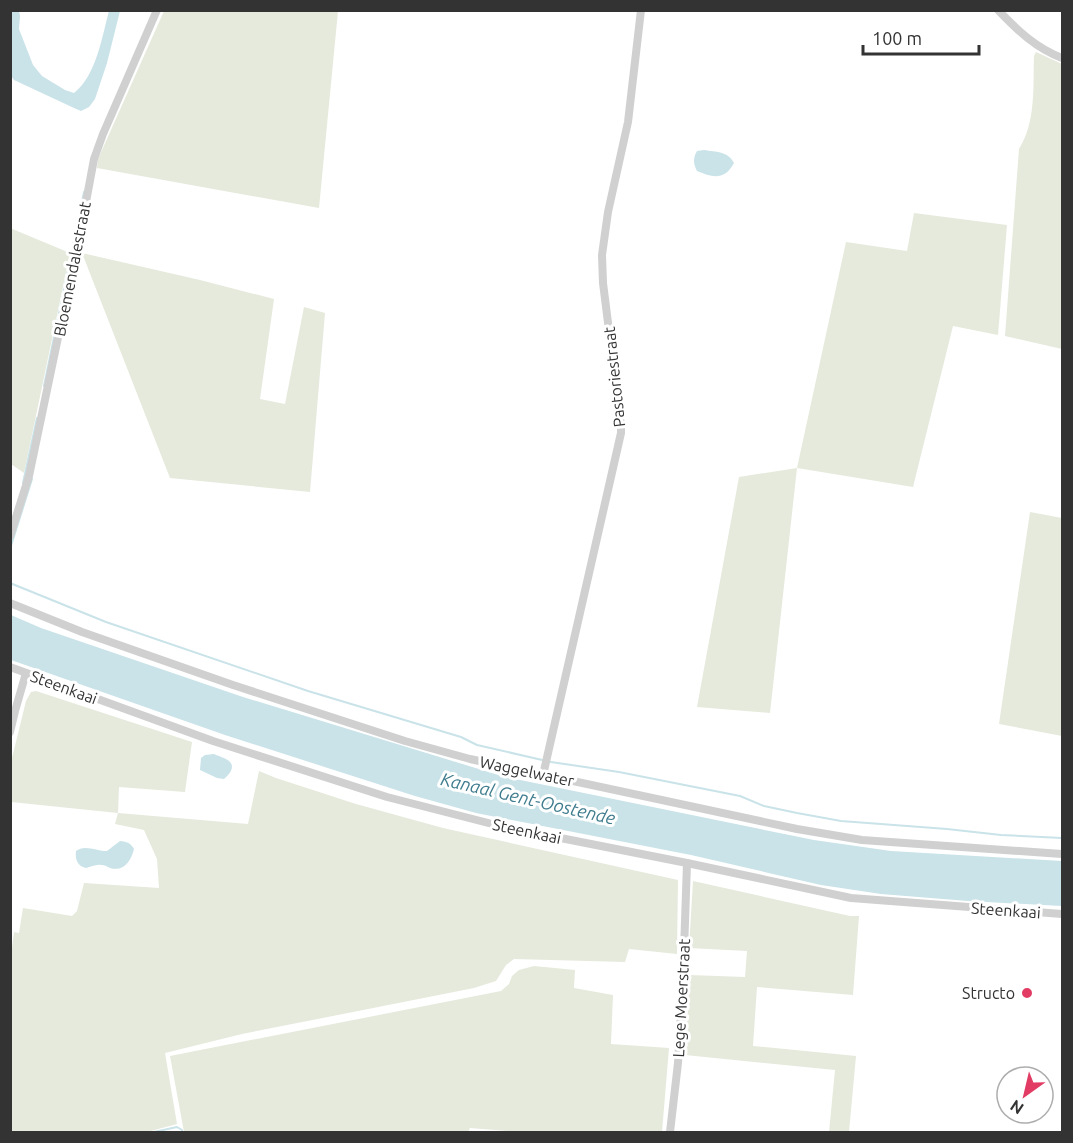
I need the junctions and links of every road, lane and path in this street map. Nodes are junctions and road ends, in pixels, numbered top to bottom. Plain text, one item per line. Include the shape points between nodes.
1 (157, 10) edge
2 (641, 10) edge
3 (998, 10) edge
4 (1062, 58) edge
5 (10, 536) edge
6 (10, 603) edge
7 (10, 667) edge
8 (26, 673) junction
9 (10, 732) edge
10 (545, 766) junction
11 (1062, 854) edge
12 (687, 864) junction
13 (1062, 914) edge
14 (670, 1132) edge

1 - 5 street, Bloemendalestraat via 94,159 29,476
2 - 10 street, Pastoriestraat via 628,122 602,255 621,433
3 - 4 street via 1035,45
6 - 10 street, Waggelwater via 93,636 394,738 470,759
7 - 8 street, Steenkaai
8 - 9 street
8 - 12 street, Steenkaai via 213,741 387,797 500,826
10 - 11 street, Waggelwater via 797,829 862,840
12 - 13 street, Steenkaai via 851,898
12 - 14 street, Lege Moerstraat via 678,1063

